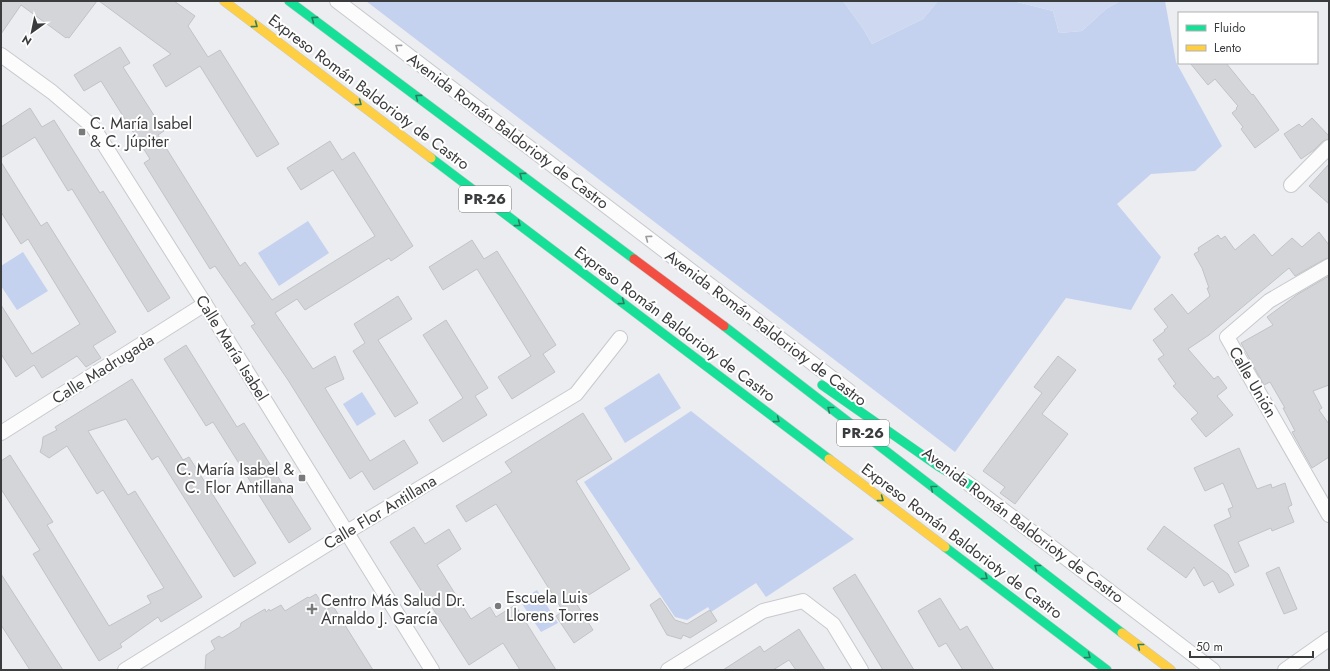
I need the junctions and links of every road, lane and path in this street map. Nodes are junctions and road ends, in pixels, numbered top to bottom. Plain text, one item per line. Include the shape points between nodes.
1 (224, 1) edge
2 (289, 1) edge
3 (337, 1) edge
4 (1, 55) edge
5 (1329, 147) edge
6 (1291, 185) dead end
7 (1329, 266) edge
8 (686, 297) junction
9 (205, 304) junction
10 (620, 338) dead end
11 (758, 340) dead end
12 (816, 380) dead end
13 (1, 433) edge
14 (972, 486) junction
15 (1329, 515) edge
16 (347, 532) junction
17 (1329, 639) edge
18 (125, 670) edge
19 (432, 670) edge
20 (668, 670) edge
21 (861, 670) edge
22 (1107, 670) edge
23 (1170, 670) edge
24 (1213, 670) edge
25 (1285, 670) edge

1 -> 22 highway, Expreso Román Baldorioty de Castro / PR-26
8 -> 2 highway, Expreso Román Baldorioty de Castro / PR-26
14 -> 3 street, Avenida Román Baldorioty de Castro
4 - 9 street, Calle María Isabel via 52,92 93,127
5 - 6 street
7 - 15 street, Calle Unión via 1269,301 1227,337
8 - 11 highway
23 -> 8 highway, Expreso Román Baldorioty de Castro / PR-26
9 - 13 street, Calle Madrugada
9 - 16 street, Calle María Isabel
10 - 16 street, Calle Flor Antillana via 576,394
12 - 14 highway via 938,466
14 - 24 street, Avenida Román Baldorioty de Castro
16 - 18 street, Calle Flor Antillana
16 - 19 street, Calle María Isabel
17 - 25 street
20 - 21 street via 763,611 803,601 834,624

